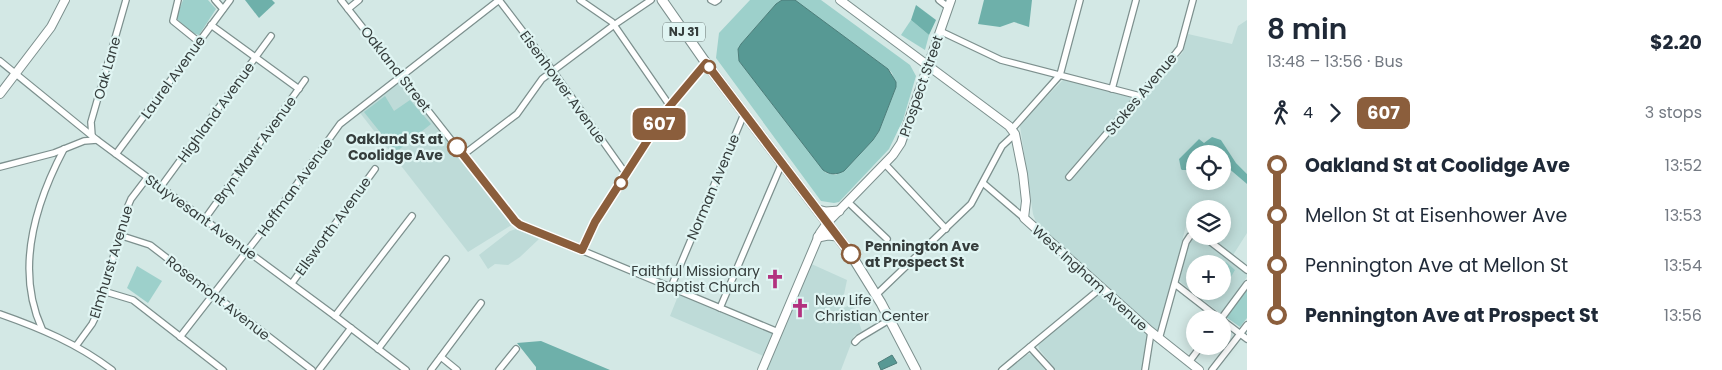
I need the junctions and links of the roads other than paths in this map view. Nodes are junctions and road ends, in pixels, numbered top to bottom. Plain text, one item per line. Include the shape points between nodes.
1 (65, 0) edge
2 (126, 0) edge
3 (178, 0) edge
4 (215, 0) edge
5 (230, 0) edge
6 (341, 0) edge
7 (359, 0) edge
8 (499, 0) edge
9 (580, 0) edge
10 (652, 0) edge
11 (662, 0) edge
12 (840, 0) edge
13 (939, 0) edge
14 (1080, 0) edge
15 (1136, 0) edge
16 (1193, 0) edge
17 (950, 3) edge
18 (223, 9) junction
19 (348, 9) junction
20 (211, 25) junction
21 (614, 25) junction
22 (940, 31) junction
23 (271, 36) dead end
24 (199, 42) junction
25 (255, 57) junction
26 (0, 61) edge
27 (706, 63) junction
28 (928, 66) junction
29 (553, 71) junction
30 (15, 73) junction
31 (1060, 75) junction
32 (401, 77) junction
33 (305, 80) dead end
34 (299, 89) junction
35 (1112, 89) junction
36 (0, 94) edge
37 (1140, 96) junction
38 (670, 106) junction
39 (744, 114) junction
40 (1013, 132) junction
41 (95, 138) junction
42 (64, 150) junction
43 (116, 154) junction
44 (463, 155) junction
45 (782, 163) junction
46 (885, 164) junction
47 (0, 167) edge
48 (375, 169) dead end
49 (626, 174) junction
50 (1069, 177) dead end
51 (147, 178) junction
52 (983, 183) junction
53 (160, 188) junction
54 (848, 202) junction
55 (818, 210) junction
56 (839, 211) junction
57 (412, 216) dead end
58 (1024, 218) junction
59 (204, 220) junction
60 (827, 222) junction
61 (946, 229) junction
62 (119, 235) junction
63 (837, 236) junction
64 (818, 237) junction
65 (887, 240) dead end
66 (1186, 242) edge
67 (1215, 245) edge
68 (247, 250) junction
69 (582, 250) junction
70 (446, 259) dead end
71 (1247, 270) edge
72 (292, 283) junction
73 (1175, 284) junction
74 (1247, 284) edge
75 (671, 287) junction
76 (1101, 288) junction
77 (103, 291) junction
78 (214, 294) junction
79 (876, 296) junction
80 (481, 303) dead end
81 (720, 308) junction
82 (1209, 310) edge
83 (1228, 310) edge
84 (0, 314) edge
85 (335, 316) junction
86 (890, 320) junction
87 (1247, 325) edge
88 (1231, 327) edge
89 (351, 328) junction
90 (42, 329) junction
91 (778, 332) junction
92 (1151, 332) junction
93 (1240, 334) junction
94 (180, 337) junction
95 (1159, 339) junction
96 (1247, 339) edge
97 (855, 342) dead end
98 (76, 346) junction
99 (1030, 347) junction
100 (378, 348) junction
101 (516, 349) dead end
102 (1194, 355) edge
103 (441, 357) junction
104 (1189, 362) junction
105 (112, 370) edge
106 (223, 370) edge
107 (312, 370) edge
108 (319, 370) edge
109 (406, 370) edge
110 (431, 370) edge
111 (457, 370) edge
112 (499, 370) edge
113 (762, 370) edge
114 (916, 370) edge
115 (1002, 370) edge
116 (1051, 370) edge
117 (1145, 370) edge
118 (1199, 370) edge
119 (1212, 370) edge

1 - 30 street via 52,27
2 - 41 street, Oak Lane via 91,122
3 - 24 street via 173,22
4 - 18 street
5 - 18 street, Laurel Avenue
6 - 19 street, Oakland Street
7 - 19 street
8 - 29 street, Eisenhower Avenue
8 - 32 street, Hoffman Avenue
9 - 21 street
10 - 21 street
11 - 27 main road, NJ 31
12 - 28 street
13 - 17 street
14 - 31 street
15 - 35 street
16 - 37 street, Stokes Avenue via 1180,48
17 - 22 street, Prospect Street
18 - 20 street, Laurel Avenue
19 - 32 street, Oakland Street
20 - 24 street, Laurel Avenue
20 - 25 street
21 - 29 street
21 - 38 street
22 - 28 street, Prospect Street
22 - 31 street via 1001,60
23 - 25 street, Highland Avenue
24 - 43 street, Laurel Avenue
25 - 34 street
25 - 53 street, Highland Avenue
26 - 30 street, Stuyvesant Avenue
27 - 38 street
27 - 39 main road, NJ 31
28 - 40 street
28 - 46 street, Prospect Street via 905,134
29 - 44 street via 540,82 517,114
29 - 49 street, Eisenhower Avenue
30 - 36 street
30 - 41 street, Stuyvesant Avenue
31 - 35 street
31 - 40 street
32 - 44 street, Oakland Street
32 - 68 street, Hoffman Avenue via 340,124
33 - 34 street, Bryn Mawr Avenue
34 - 59 street, Bryn Mawr Avenue
35 - 37 street
37 - 50 street, Stokes Avenue
38 - 49 street
39 - 45 main road, NJ 31
39 - 75 street, Norman Avenue
40 - 52 street
40 - 58 street via 1026,201
41 - 42 street
41 - 43 street, Stuyvesant Avenue
42 - 47 street
42 - 90 street via 43,195 29,257 31,298
43 - 51 street, Stuyvesant Avenue
44 - 69 street, Oakland Street via 520,225
45 - 55 main road, NJ 31
45 - 81 street
46 - 54 street, Prospect Street
46 - 61 street
48 - 72 street, Ellsworth Avenue
49 - 69 street via 595,222
51 - 53 street, Stuyvesant Avenue
51 - 62 street, Elmhurst Avenue via 131,199
52 - 58 street, West Ingham Avenue
52 - 61 street via 971,204
53 - 59 street, Stuyvesant Avenue
54 - 56 street, Prospect Street
54 - 65 street
55 - 56 main road
55 - 60 main road, NJ 31
56 - 60 street, Prospect Street
57 - 85 street
58 - 76 street, West Ingham Avenue
59 - 68 street, Stuyvesant Avenue
60 - 63 main road, NJ 31
60 - 64 street, Prospect Street
61 - 79 street
62 - 77 street, Elmhurst Avenue
62 - 78 street, Rosemont Avenue via 150,245
63 - 64 main road
63 - 79 main road, NJ 31
64 - 91 street, Prospect Street
66 - 73 street
67 - 71 street
68 - 72 street, Stuyvesant Avenue
68 - 78 street, Hoffman Avenue
69 - 75 street, Oakland Street
70 - 100 street
72 - 85 street, Stuyvesant Avenue
73 - 82 street
73 - 95 street
74 - 83 street
75 - 81 street, Oakland Street
76 - 92 street, West Ingham Avenue
76 - 99 street
77 - 94 street via 133,300
77 - 98 street, Elmhurst Avenue via 95,319
78 - 94 street, Hoffman Avenue
78 - 107 street, Rosemont Avenue
79 - 86 main road, NJ 31
80 - 103 street
81 - 91 street, Oakland Street
84 - 90 street
85 - 89 street, Stuyvesant Avenue
86 - 97 street
86 - 114 main road, NJ 31
87 - 93 street
88 - 93 street
89 - 100 street, Stuyvesant Avenue
89 - 108 street
90 - 98 street
91 - 113 street, Prospect Street
92 - 95 street, West Ingham Avenue
92 - 117 street
93 - 96 street
93 - 119 street
94 - 106 street
95 - 104 street, West Ingham Avenue
98 - 105 street
99 - 115 street
99 - 116 street
100 - 109 street, Stuyvesant Avenue
101 - 112 street
102 - 104 street
103 - 110 street
103 - 111 street
104 - 118 street, West Ingham Avenue

